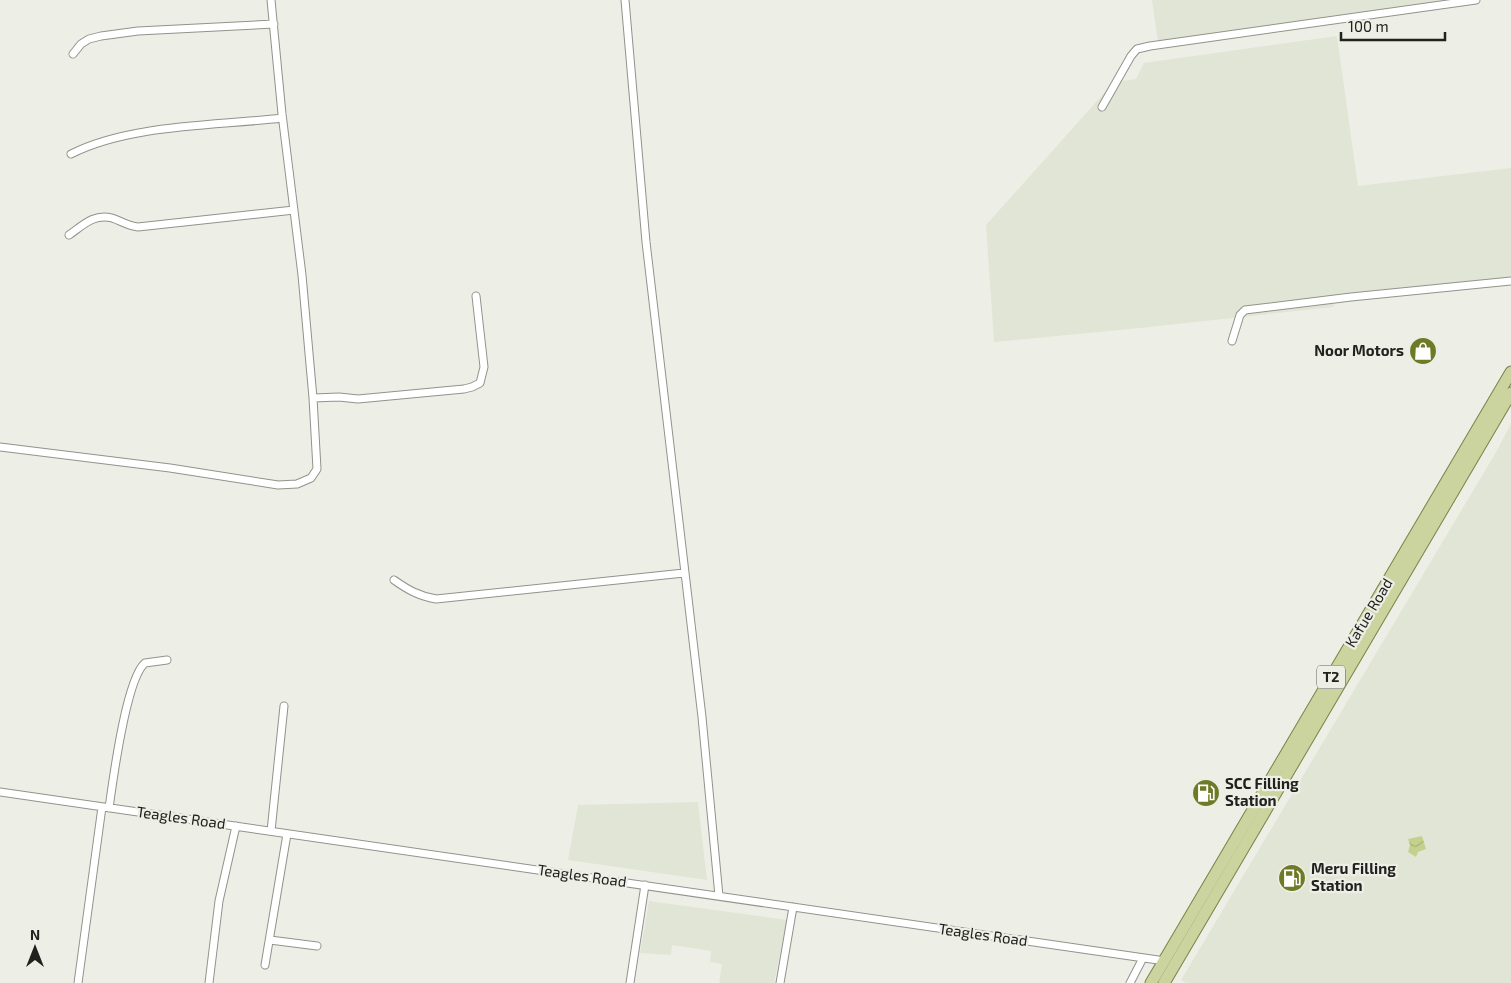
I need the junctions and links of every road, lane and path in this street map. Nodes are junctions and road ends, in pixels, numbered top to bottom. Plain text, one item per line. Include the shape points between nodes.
1 (271, 0) edge
2 (625, 0) edge
3 (1476, 0) edge
4 (274, 24) junction
5 (73, 54) dead end
6 (1102, 107) dead end
7 (282, 118) junction
8 (72, 154) dead end
9 (294, 210) junction
10 (69, 235) dead end
11 (1511, 281) edge
12 (476, 296) dead end
13 (1232, 341) dead end
14 (1511, 372) edge
15 (1511, 393) edge
16 (313, 398) junction
17 (0, 447) edge
18 (684, 574) junction
19 (394, 580) dead end
20 (166, 660) dead end
21 (284, 706) dead end
22 (0, 792) edge
23 (105, 807) junction
24 (236, 826) junction
25 (271, 832) junction
26 (287, 834) junction
27 (644, 886) junction
28 (719, 896) junction
29 (792, 907) junction
30 (270, 940) junction
31 (317, 946) dead end
32 (1143, 958) junction
33 (1164, 961) junction
34 (266, 965) dead end
35 (78, 983) edge
36 (209, 983) edge
37 (630, 983) edge
38 (780, 983) edge
39 (1130, 983) edge
40 (1151, 983) edge
41 (1164, 983) edge

1 - 4 street
2 - 18 street via 646,242
3 - 6 street via 1150,46 1131,56
4 - 5 street via 138,30 89,39 80,44
4 - 7 street
7 - 8 street via 163,130 100,141
7 - 9 street
9 - 10 street via 138,227 101,217 87,222
9 - 16 street
11 - 13 street via 1245,310 1240,315
12 - 16 street via 484,367 480,383 472,388 389,397
14 - 33 main road, Kafue Road / T2
15 - 41 main road, Kafue Road / T2
16 - 17 street via 317,468 311,478 297,484 278,485
18 - 19 street via 436,599 422,597
18 - 28 street
20 - 23 street via 145,663 138,673 128,703
21 - 25 street
22 - 23 street, Teagles Road
23 - 24 street, Teagles Road
23 - 35 street
24 - 25 street, Teagles Road
24 - 36 street via 219,901
25 - 26 street, Teagles Road
26 - 27 street, Teagles Road
26 - 30 street
27 - 28 street, Teagles Road
27 - 37 street
28 - 29 street, Teagles Road
29 - 32 street, Teagles Road
29 - 38 street
30 - 31 street
30 - 34 street
32 - 33 street, Teagles Road
32 - 39 street
33 - 40 main road, Kafue Road / T2

